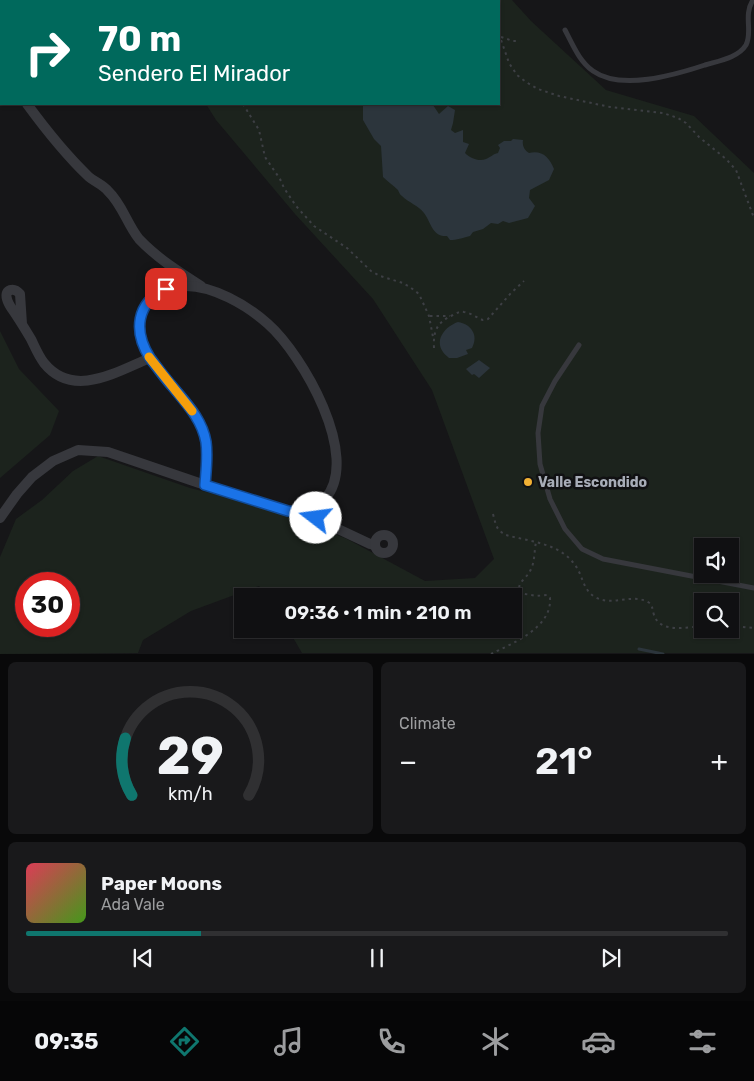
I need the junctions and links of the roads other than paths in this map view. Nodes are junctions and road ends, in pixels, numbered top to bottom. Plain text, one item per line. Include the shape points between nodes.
1 (752, 0) edge
2 (565, 30) dead end
3 (28, 105) edge
4 (179, 272) junction
5 (173, 287) junction
6 (204, 287) junction
7 (22, 324) dead end
8 (579, 345) dead end
9 (150, 358) junction
10 (205, 485) junction
11 (310, 510) junction
12 (0, 518) edge
13 (374, 544) dead end
14 (754, 588) edge

1 - 2 lane via 748,16 749,34 746,45 739,52 685,72 652,79 608,78 593,71 580,59
3 - 4 street via 73,160 119,204 139,238
4 - 5 street
4 - 6 street
5 - 6 street
5 - 9 street via 156,294 143,310 140,337
6 - 11 street via 237,302 268,323 289,346 320,400 334,441 337,469 329,494
7 - 9 street via 44,362 67,379 93,380
8 - 14 lane via 542,406 538,433 540,464 550,499 565,529 582,549 603,560
9 - 10 street via 201,426 207,448
10 - 11 street via 288,511
10 - 12 street via 108,452 78,450 53,461 32,477
11 - 13 street via 321,521

